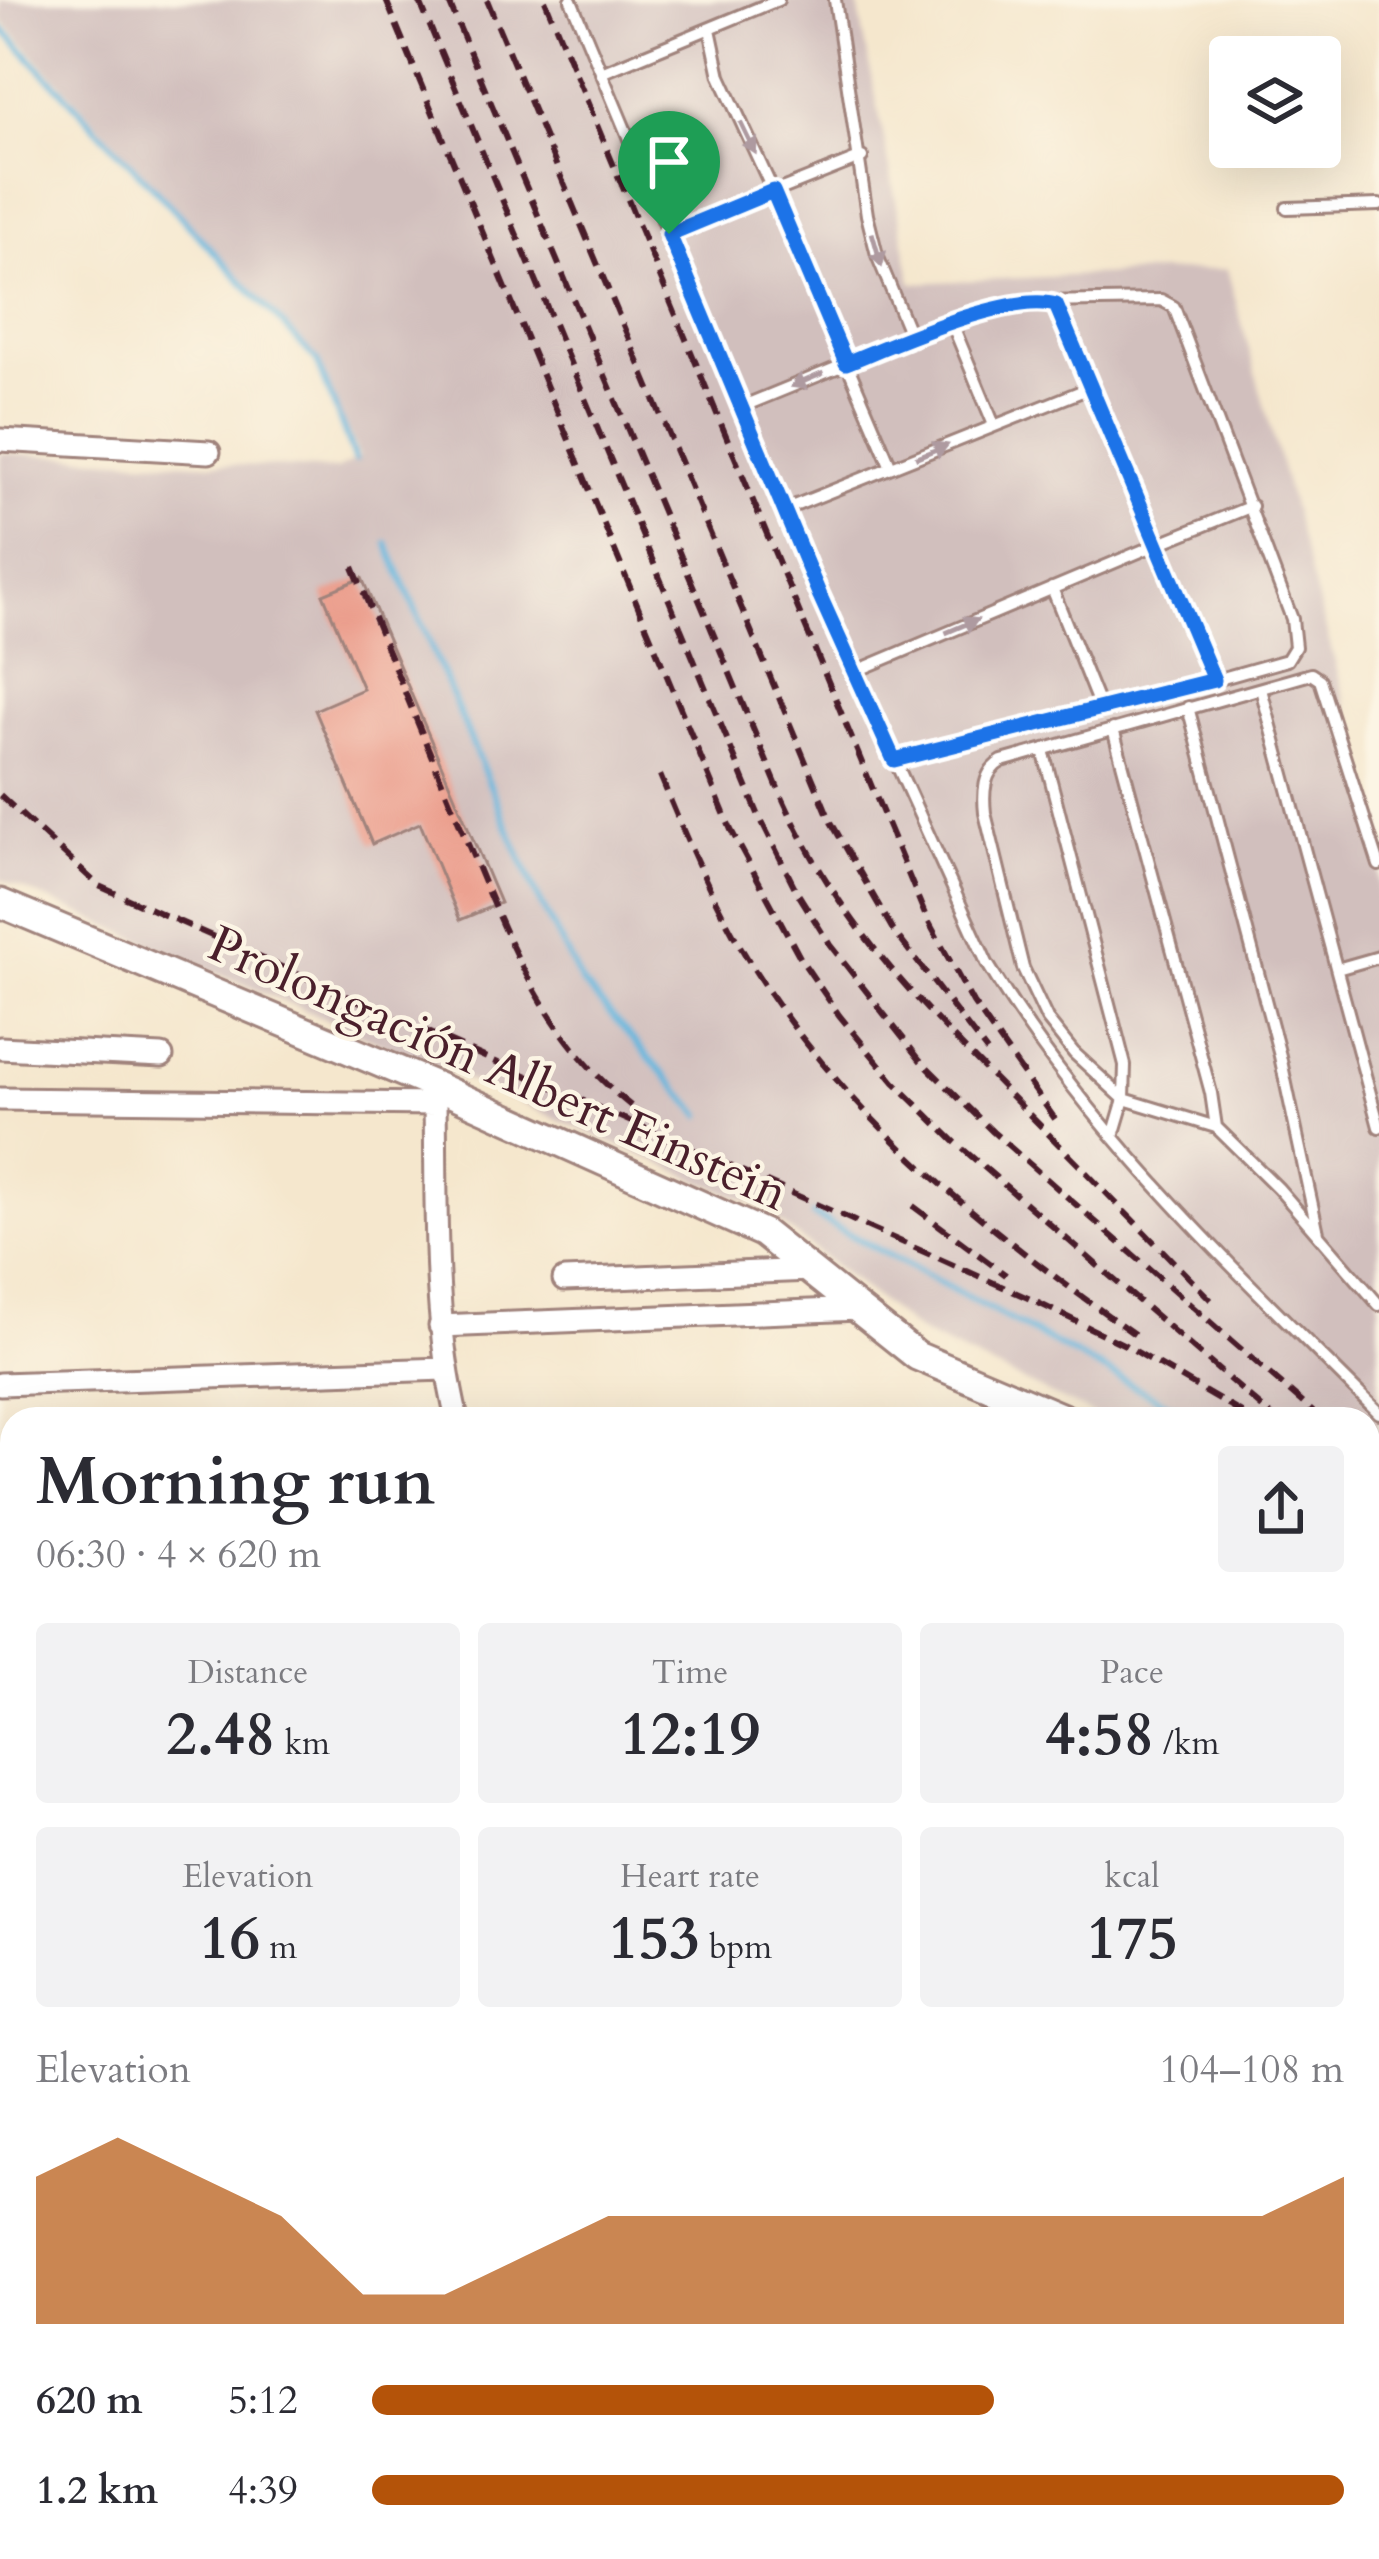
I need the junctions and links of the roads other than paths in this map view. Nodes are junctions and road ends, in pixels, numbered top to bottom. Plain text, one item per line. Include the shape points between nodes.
1 (571, 0) edge
2 (778, 0) edge
3 (835, 0) edge
4 (760, 4) edge
5 (710, 28) junction
6 (601, 73) junction
7 (862, 158) junction
8 (773, 191) junction
9 (1379, 205) edge
10 (1288, 208) dead end
11 (669, 234) junction
12 (1056, 305) junction
13 (951, 321) junction
14 (911, 337) junction
15 (846, 363) junction
16 (1092, 387) junction
17 (741, 407) junction
18 (994, 425) junction
19 (0, 440) edge
20 (208, 452) dead end
21 (891, 467) junction
22 (1252, 506) junction
23 (784, 510) junction
24 (1158, 544) junction
25 (1052, 588) junction
26 (854, 672) junction
27 (1214, 680) junction
28 (1261, 688) junction
29 (1188, 707) junction
30 (1101, 710) junction
31 (1113, 729) junction
32 (1043, 750) junction
33 (894, 760) junction
34 (1379, 865) edge
35 (0, 903) edge
36 (1379, 957) edge
37 (1336, 969) junction
38 (0, 1048) edge
39 (162, 1056) dead end
40 (437, 1096) junction
41 (0, 1099) edge
42 (1124, 1099) junction
43 (1379, 1126) edge
44 (1216, 1127) junction
45 (1113, 1136) junction
46 (1319, 1236) junction
47 (811, 1270) junction
48 (564, 1280) dead end
49 (1379, 1305) edge
50 (859, 1309) junction
51 (440, 1326) junction
52 (445, 1369) junction
53 (0, 1384) edge
54 (454, 1407) edge
55 (1037, 1407) edge
56 (1373, 1407) edge

1 - 6 lane
2 - 4 lane
3 - 7 lane
4 - 5 lane
5 - 6 lane
5 -> 8 lane via 719,76
6 - 11 lane
7 - 8 lane
7 -> 14 lane via 877,255
8 - 11 lane
8 - 15 lane
9 - 10 lane
11 - 17 lane
12 - 13 lane
12 - 16 lane
12 - 22 lane via 1161,300 1174,307
13 - 14 lane
13 - 18 lane
14 - 15 lane
15 -> 17 lane
15 - 21 lane
16 - 18 lane
16 - 24 lane
17 - 23 lane
21 -> 18 lane
19 - 20 street
21 - 23 lane
22 - 24 lane
22 - 27 lane via 1292,619 1294,647 1287,660
23 - 26 lane
24 - 25 lane
24 - 27 lane
26 -> 25 lane
25 - 30 lane
26 - 33 lane
27 - 30 lane
28 - 29 lane
28 - 34 lane via 1311,674 1320,680
28 - 37 lane
29 - 31 lane
29 - 46 lane
30 - 33 lane
31 - 32 lane
31 - 44 lane
32 - 42 lane via 1123,1055
32 - 42 lane via 992,767 986,813 1035,998 1074,1053
33 - 45 lane via 987,963
35 - 40 main road, Prolongación Albert Einstein
36 - 37 lane
37 - 43 lane
38 - 39 street
40 - 41 street
40 - 47 main road, Prolongación Albert Einstein via 764,1233
40 - 51 street
42 - 44 lane
42 - 45 lane
44 - 46 lane
45 - 56 lane via 1161,1196
46 - 49 lane
47 - 48 street
47 - 50 main road, Prolongación Albert Einstein
50 - 51 street
50 - 55 main road, Prolongación Albert Einstein via 917,1356
51 - 52 street
52 - 53 street
52 - 54 street

